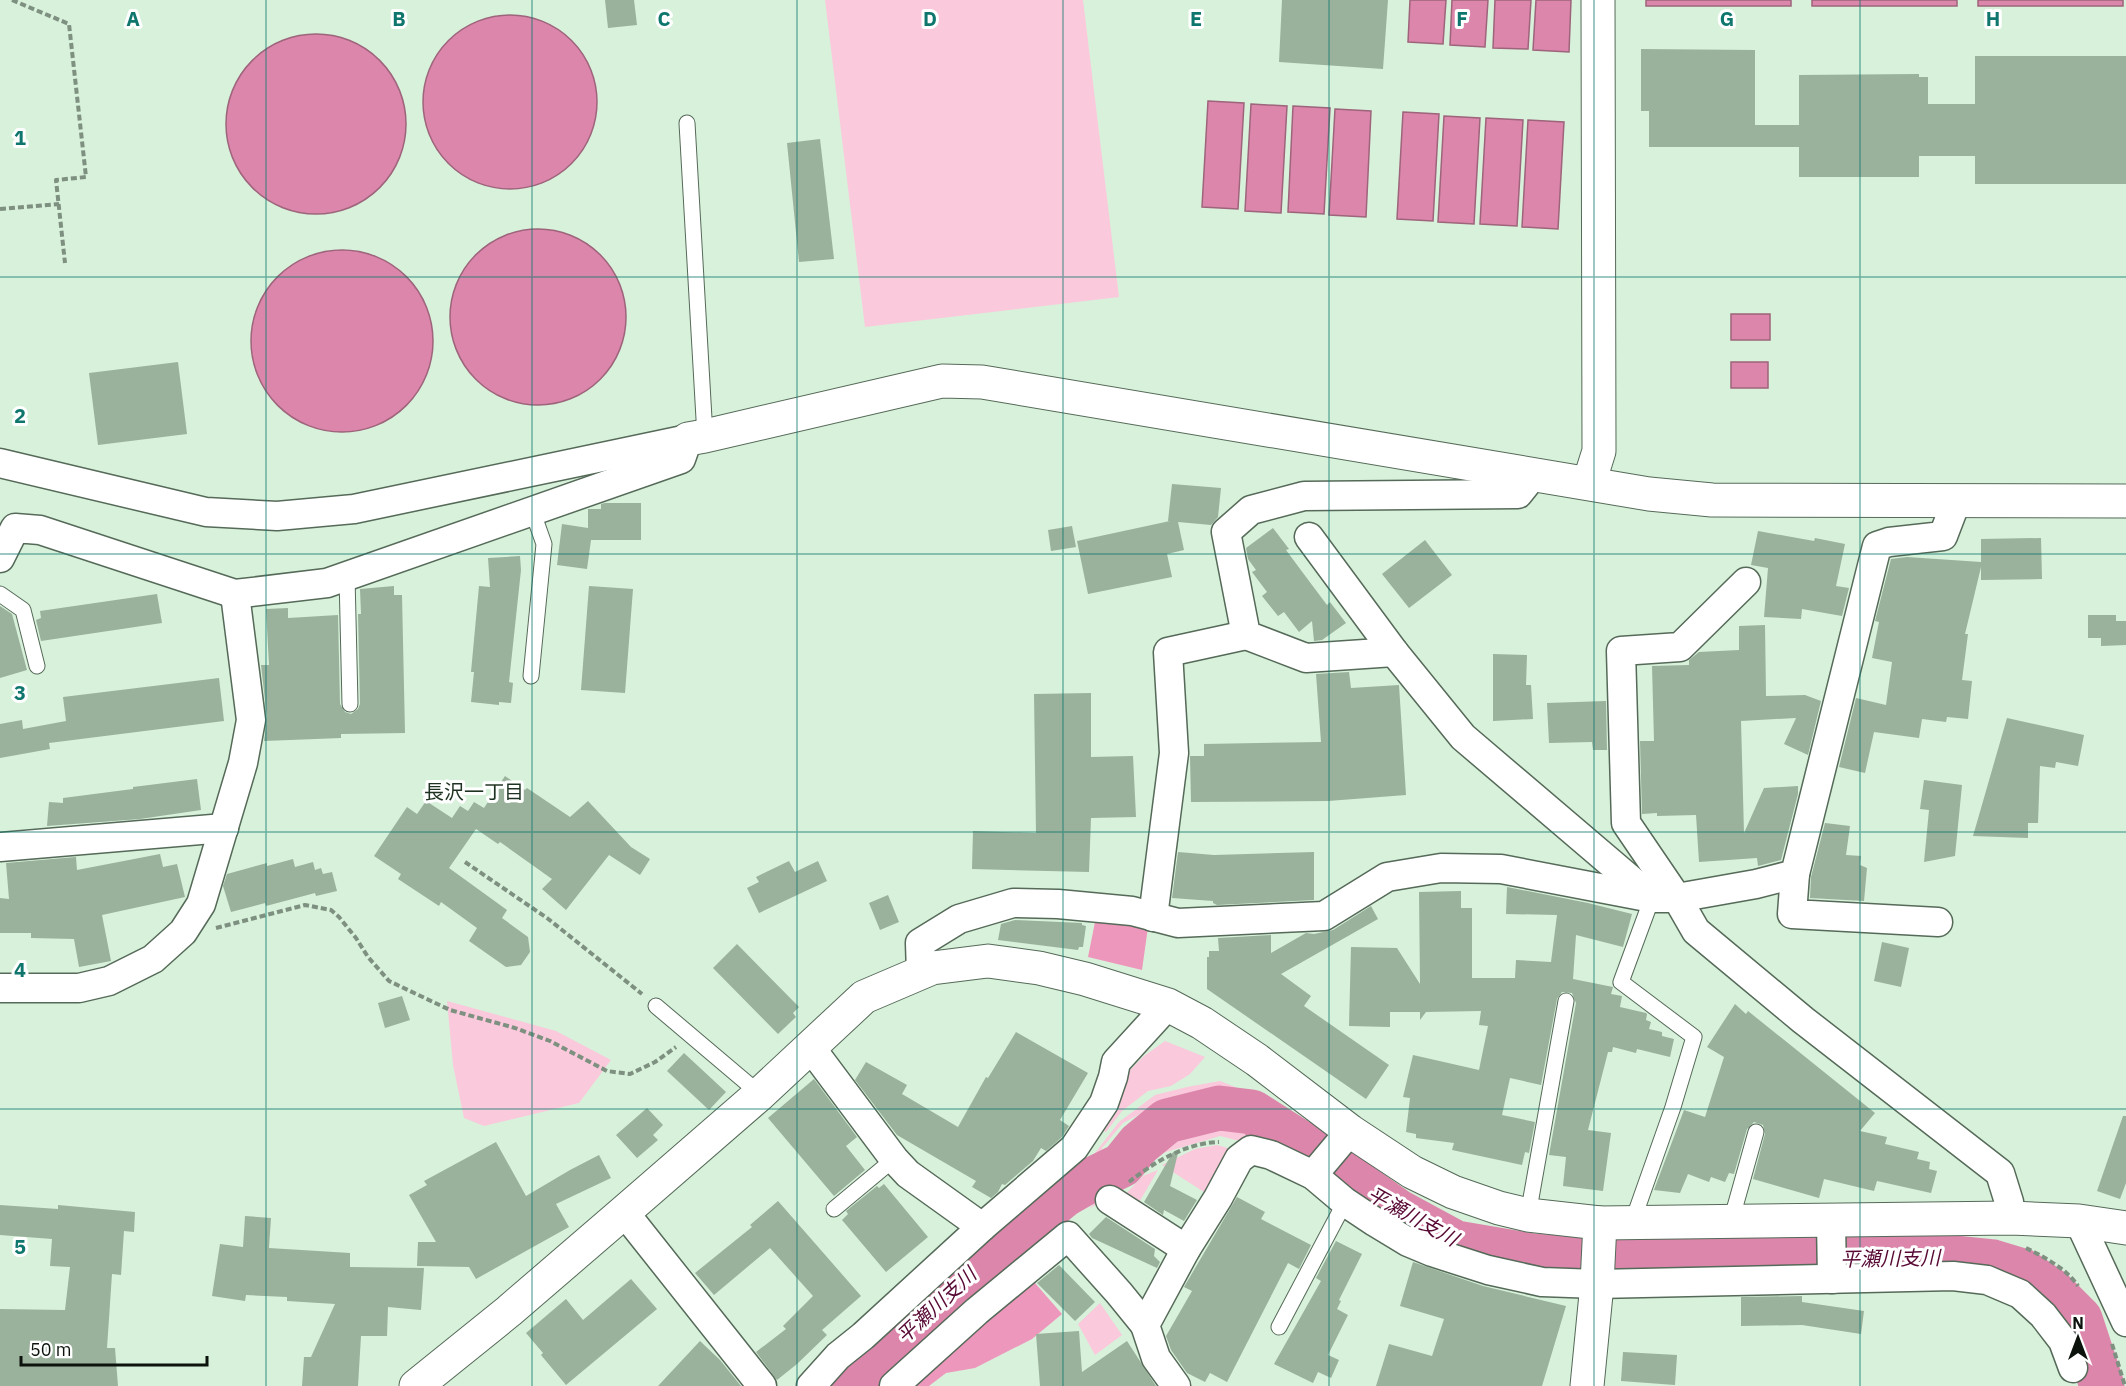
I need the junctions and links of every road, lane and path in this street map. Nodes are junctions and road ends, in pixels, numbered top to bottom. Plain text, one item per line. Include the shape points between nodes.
1 (12, 0) edge
2 (1598, 0) edge
3 (687, 123) dead end
4 (59, 204) junction
5 (0, 209) edge
6 (65, 263) dead end
7 (697, 437) junction
8 (0, 463) edge
9 (1534, 474) junction
10 (1589, 483) junction
11 (2126, 501) edge
12 (1956, 502) junction
13 (532, 510) junction
14 (1309, 537) dead end
15 (0, 558) edge
16 (347, 576) junction
17 (1746, 582) dead end
18 (0, 594) edge
19 (235, 594) junction
20 (1246, 635) junction
21 (1394, 652) junction
22 (38, 666) dead end
23 (531, 676) dead end
24 (350, 704) dead end
25 (224, 828) junction
26 (0, 847) edge
27 (465, 862) dead end
28 (1795, 874) junction
29 (1664, 898) junction
30 (1153, 916) junction
31 (1938, 922) dead end
32 (183, 932) junction
33 (921, 973) junction
34 (0, 988) edge
35 (1566, 1001) dead end
36 (1168, 1005) junction
37 (656, 1006) joint
38 (692, 1036) junction
39 (808, 1048) junction
40 (760, 1094) junction
41 (1756, 1132) dead end
42 (1227, 1142) dead end
43 (1329, 1156) junction
44 (894, 1159) junction
45 (1164, 1159) dead end
46 (1110, 1200) dead end
47 (1346, 1202) junction
48 (834, 1209) dead end
49 (624, 1212) junction
50 (1528, 1215) junction
51 (2011, 1218) junction
52 (1731, 1221) junction
53 (2079, 1221) junction
54 (1632, 1223) junction
55 (982, 1227) junction
56 (2126, 1228) edge
57 (1831, 1231) junction
58 (2024, 1247) dead end
59 (1186, 1249) junction
60 (1598, 1256) junction
61 (1832, 1275) junction
62 (2080, 1288) dead end
63 (1145, 1325) junction
64 (1279, 1326) dead end
65 (2117, 1328) edge
66 (2073, 1368) dead end
67 (431, 1382) edge
68 (762, 1386) edge
69 (811, 1386) edge
70 (894, 1386) edge
71 (1176, 1386) edge
72 (1587, 1386) edge
73 (2125, 1386) edge

1 - 4 path via 69,24 86,177 56,180
2 - 10 street via 1599,451
3 - 7 lane
4 - 5 path
4 - 6 path
7 - 8 street via 354,509 277,516 206,512
7 - 9 street via 942,381 982,382
7 - 13 street via 681,459
9 - 10 street
9 - 20 street via 1518,494 1304,496 1251,510 1226,532
10 - 12 street via 1712,500
11 - 12 street
12 - 28 street via 1943,536 1877,546
13 - 16 street
13 - 23 lane via 544,544
14 - 21 street
15 - 19 street via 15,528 40,530
16 - 19 street via 327,583
16 - 24 lane
17 - 29 street via 1680,648 1621,651 1626,823
18 - 22 lane via 23,610
19 - 25 street via 251,720
20 - 21 street via 1306,658
20 - 30 street via 1168,652 1174,753
21 - 29 street via 1463,737
25 - 26 street
25 - 32 street via 201,904
27 - 37 path via 547,918
28 - 29 street
28 - 31 street via 1792,914
29 - 30 street via 1501,869 1441,867 1387,877 1324,916 1178,923
29 - 51 street via 1696,931 1803,1020 2000,1173
29 - 54 lane via 1621,982 1694,1037
30 - 33 street via 1058,904 1013,903 959,920 920,942
32 - 34 street via 153,958 109,981 79,988
32 - 38 path via 202,932 305,905 331,910 389,981 450,1011 550,1041 607,1071 630,1074
33 - 36 street via 988,961 1085,979
33 - 39 street via 864,997
35 - 50 lane
36 - 43 street via 1257,1060
36 - 55 street via 1116,1062 1104,1103 1074,1148
37 - 38 lane
38 - 40 lane
39 - 40 street
39 - 44 street
40 - 49 street
41 - 52 lane
42 - 45 path via 1189,1148
43 - 47 street
43 - 50 street via 1412,1172 1453,1192
43 - 59 street via 1271,1155 1251,1150 1239,1159
44 - 48 lane
44 - 55 street via 908,1174
46 - 59 street
47 - 60 street via 1408,1242 1457,1262 1542,1282
47 - 64 lane
49 - 67 street
49 - 68 street
50 - 60 street
51 - 53 street
51 - 57 street
52 - 54 street
52 - 57 street
53 - 56 street
53 - 65 street
54 - 60 street
55 - 69 street via 838,1356
57 - 61 street
58 - 62 path via 2041,1255
59 - 63 street
60 - 61 street
60 - 72 street
61 - 66 street via 1987,1280 2019,1294 2043,1315 2062,1341
63 - 70 street via 1068,1236
63 - 71 street via 1156,1358
65 - 73 path via 2116,1353

